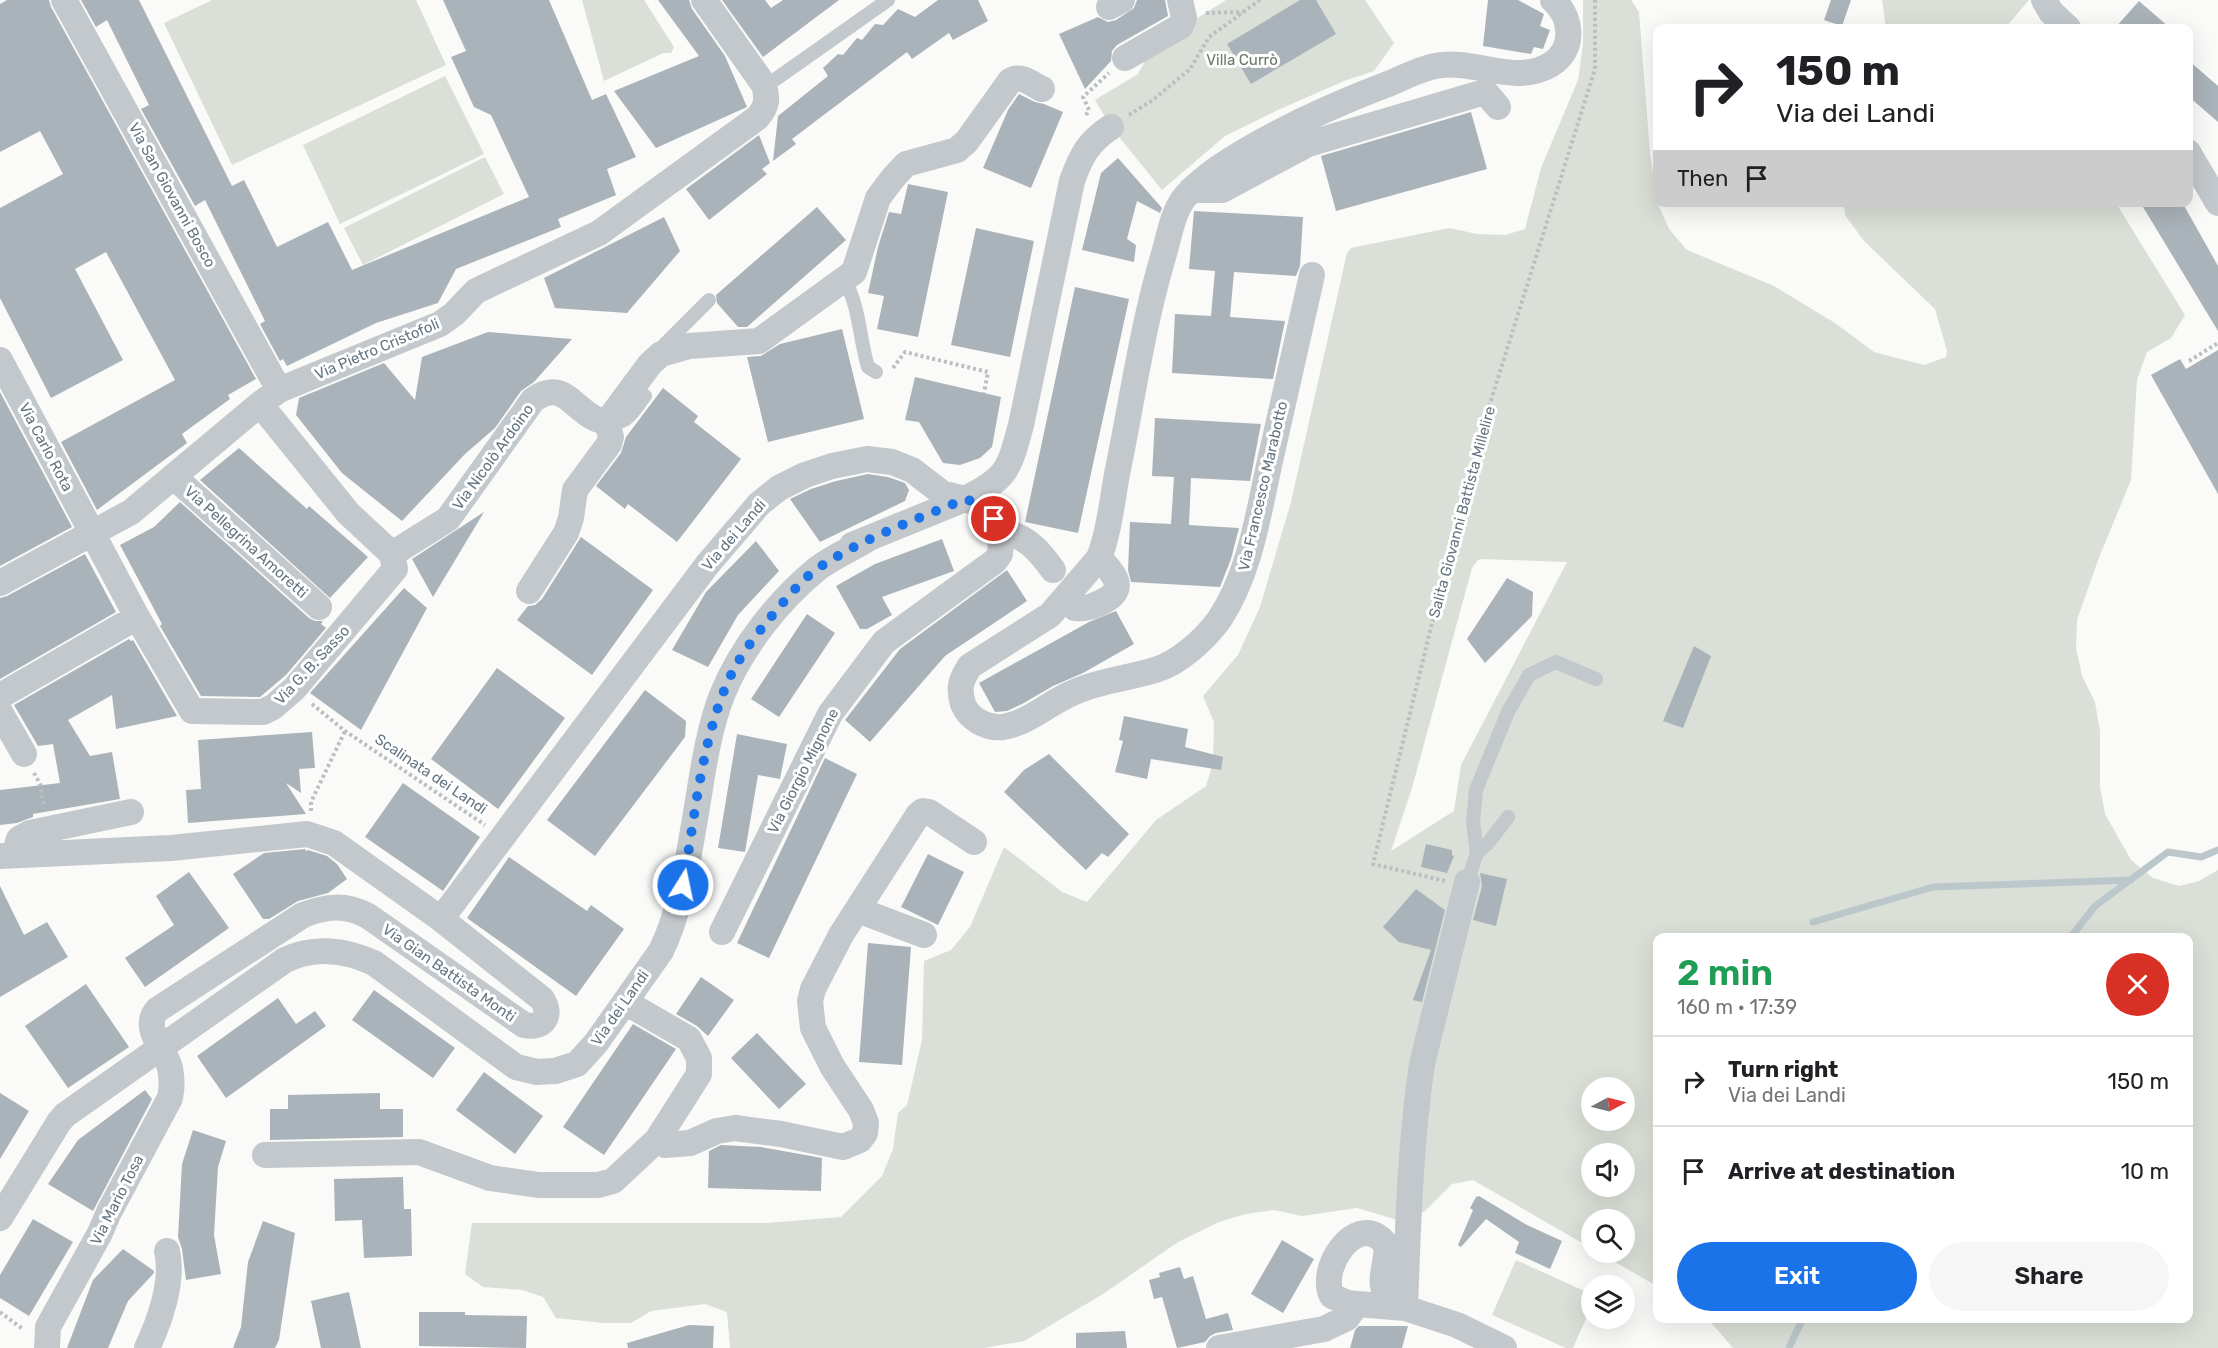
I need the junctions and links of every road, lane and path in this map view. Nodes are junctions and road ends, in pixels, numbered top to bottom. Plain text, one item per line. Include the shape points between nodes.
1 (64, 0) edge
2 (704, 0) edge
3 (888, 0) edge
4 (1260, 0) edge
5 (1553, 0) edge
6 (1595, 0) edge
7 (2044, 0) edge
8 (1182, 9) edge
9 (1244, 12) junction
10 (2064, 24) edge
11 (1125, 58) joint
12 (764, 85) junction
13 (1042, 89) dead end
14 (1498, 107) dead end
15 (1084, 117) dead end
16 (1111, 127) joint
17 (2193, 160) edge
18 (1191, 190) junction
19 (2218, 203) edge
20 (1312, 275) dead end
21 (844, 279) junction
22 (709, 300) dead end
23 (2218, 343) edge
24 (661, 354) junction
25 (2189, 361) dead end
26 (3, 372) edge
27 (876, 372) joint
28 (984, 393) dead end
29 (645, 396) dead end
30 (270, 397) junction
31 (600, 420) junction
32 (174, 477) junction
33 (965, 499) junction
34 (1002, 528) junction
35 (93, 533) junction
36 (868, 539) junction
37 (392, 554) junction
38 (1099, 558) junction
39 (1053, 570) dead end
40 (0, 584) edge
41 (529, 591) dead end
42 (778, 594) dead end
43 (319, 607) dead end
44 (1075, 608) dead end
45 (137, 617) junction
46 (1596, 679) dead end
47 (294, 689) junction
48 (0, 696) edge
49 (0, 712) edge
50 (345, 730) junction
51 (24, 754) joint
52 (131, 812) dead end
53 (1508, 817) dead end
54 (46, 828) junction
55 (314, 836) junction
56 (503, 837) junction
57 (974, 842) dead end
58 (1477, 853) junction
59 (7, 856) edge
60 (1467, 884) junction
61 (858, 910) junction
62 (441, 919) junction
63 (722, 932) dead end
64 (924, 935) dead end
65 (625, 1002) junction
66 (162, 1048) junction
67 (657, 1140) junction
68 (266, 1155) dead end
69 (0, 1218) edge
70 (167, 1251) dead end
71 (1405, 1308) junction
72 (1352, 1311) junction
73 (0, 1312) edge
74 (37, 1340) edge
75 (147, 1348) edge
76 (1219, 1348) edge
77 (1504, 1348) edge

1 - 30 street, Via San Giovanni Bosco
2 - 12 street
3 - 12 lane
4 - 9 path
5 - 18 street, Via Francesco Marabotto via 1566,19 1569,37 1566,48 1552,65 1517,75 1473,65 1435,66 1309,117 1217,169
6 - 60 path, Salita Giovanni Battista Millelire via 1595,69 1472,464 1373,864
7 - 10 street
8 - 9 path
8 - 11 street via 1181,26
9 - 16 path via 1209,37 1190,69 1153,100
11 - 15 path via 1083,97 1089,110
12 - 30 street, Via Pietro Cristofoli via 765,110 757,118 599,233 476,291 440,324
13 - 21 street via 1014,78 957,150 906,164 878,198 854,272
14 - 18 street via 1487,94 1478,94 1308,144 1222,189
16 - 33 street, Via dei Landi via 1083,153 1072,181 1012,458 998,481
17 - 19 street
18 - 38 street, Via Francesco Marabotto via 1177,211 1157,278
20 - 38 street, Via Francesco Marabotto via 1240,584 1218,621 1200,641 1158,670 1099,682 1015,724 1002,727 979,723 964,707 961,695 960,685 966,671 1050,615
21 - 24 street via 759,340 689,346
21 - 27 lane via 857,308 868,367
22 - 24 lane via 664,345
23 - 25 path
24 - 31 street
26 - 35 street, Via Carlo Rota
27 - 28 path via 889,371 906,352 988,372
29 - 31 lane via 625,421 619,424
30 - 32 street, Via Pietro Cristofoli
30 - 37 street via 348,513
31 - 37 street, Via Nicolò Ardoino via 555,392 533,400 447,519
31 - 41 street via 611,437 609,444 575,490 566,533
32 - 35 street, Via Pietro Cristofoli via 131,512
32 - 43 street, Via Pellegrina Amoretti
33 - 34 street, Via dei Landi via 986,509
33 - 36 street, Via dei Landi
33 - 56 street, Via dei Landi via 942,493 912,470 892,462 867,459 832,466 779,488 759,504 707,566
34 - 39 street, Via dei Landi via 1037,550
34 - 63 street, Via Giorgio Mignone via 1000,554 995,561 884,642 830,714
35 - 40 street, Via Pietro Cristofoli
35 - 45 street, Via G. B. Sasso
36 - 42 street, Via dei Landi via 832,553
36 - 65 street, Via dei Landi via 819,567 795,589 758,632 734,669 721,697 710,738 674,918 661,951
37 - 47 street, Via G. B. Sasso via 392,575
38 - 44 street via 1116,580 1114,593 1091,607
45 - 47 street, Via G. B. Sasso via 192,711 263,712
45 - 48 street
46 - 58 lane via 1556,662 1528,675 1476,790 1473,822
47 - 50 path, Scalinata dei Landi
49 - 51 street
50 - 55 path via 311,802
50 - 56 path, Scalinata dei Landi
51 - 54 path via 40,784
52 - 54 street
53 - 58 lane
54 - 59 street via 19,839
55 - 59 street, Via Gian Battista Monti
55 - 62 street, Via Gian Battista Monti via 334,843
56 - 62 street, Via dei Landi
57 - 61 street via 923,811
58 - 60 lane
60 - 71 street via 1422,1064 1412,1159
61 - 64 street
61 - 67 street via 841,935 810,1001 813,1028 866,1123 866,1133 860,1140 843,1147 735,1128 690,1143 665,1144
62 - 66 street, Via Gian Battista Monti via 542,999 547,1014 544,1020 532,1026 524,1024 368,916 355,909 334,907 303,915 157,1010 152,1027
65 - 66 street, Via dei Landi via 577,1064 537,1072 516,1067 374,963 348,953 311,952 285,960
65 - 67 street via 689,1039 699,1058 699,1074
66 - 69 street via 65,1115
66 - 74 street, Via Mario Tosa via 170,1067 172,1090 168,1102 100,1233
67 - 68 street via 614,1180 598,1185 539,1185 490,1178 419,1152
70 - 75 street via 171,1266
71 - 72 street
71 - 72 street via 1385,1292 1385,1245 1381,1239 1360,1233 1344,1245 1327,1283 1332,1296 1347,1303
71 - 77 street via 1457,1325
72 - 76 street via 1324,1329
73 - 74 path

